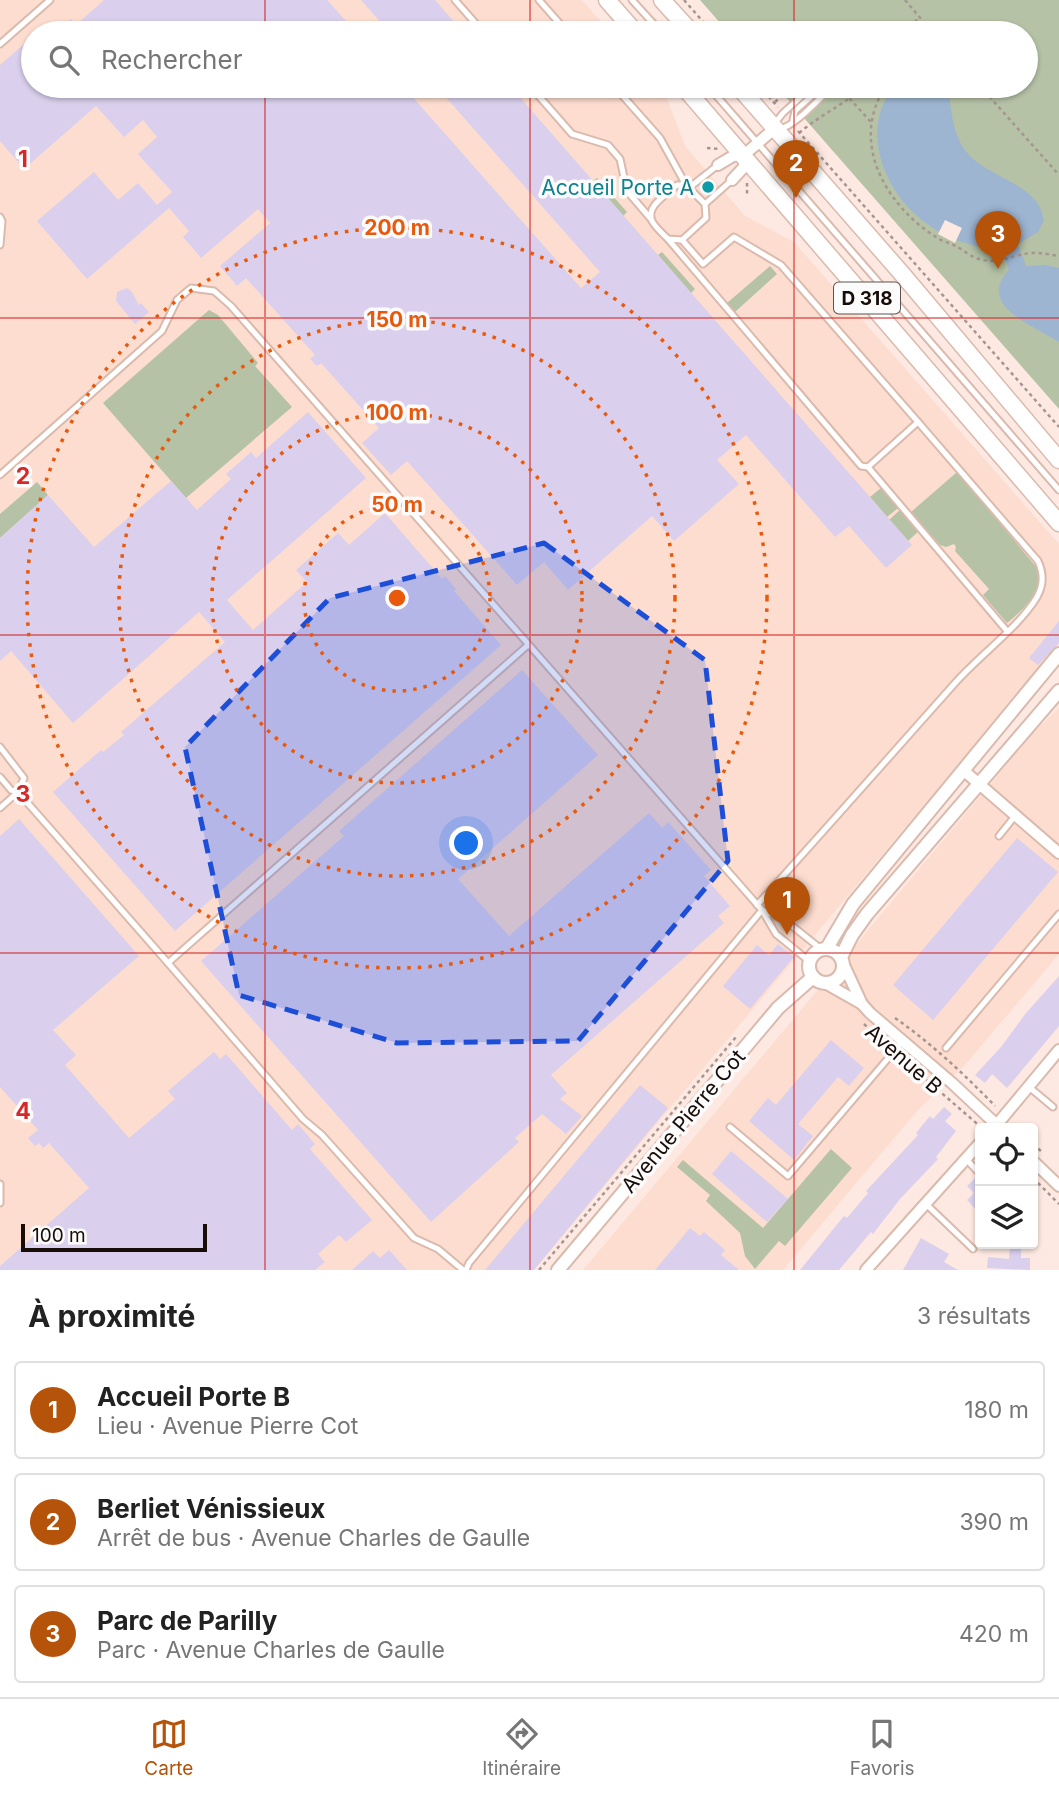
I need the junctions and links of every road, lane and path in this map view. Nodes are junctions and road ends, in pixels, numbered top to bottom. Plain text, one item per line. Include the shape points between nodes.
1 (50, 0) edge
2 (455, 0) edge
3 (539, 0) edge
4 (607, 0) edge
5 (632, 0) edge
6 (662, 0) edge
7 (684, 0) edge
8 (905, 0) edge
9 (919, 17) junction
10 (26, 21) edge
11 (473, 21) edge
12 (557, 21) edge
13 (625, 21) edge
14 (651, 21) edge
15 (681, 21) edge
16 (702, 21) edge
17 (916, 21) edge
18 (922, 21) edge
19 (21, 26) edge
20 (0, 44) edge
21 (540, 98) edge
22 (625, 98) edge
23 (694, 98) edge
24 (719, 98) edge
25 (748, 98) edge
26 (800, 98) edge
27 (810, 98) edge
28 (821, 98) edge
29 (880, 98) edge
30 (991, 98) edge
31 (850, 99) joint
32 (795, 111) junction
33 (783, 113) junction
34 (792, 123) junction
35 (872, 123) junction
36 (774, 129) junction
37 (759, 143) junction
38 (744, 155) junction
39 (718, 165) joint
40 (1059, 175) edge
41 (732, 180) joint
42 (746, 180) dead end
43 (688, 186) junction
44 (747, 195) dead end
45 (705, 204) junction
46 (0, 217) edge
47 (652, 221) junction
48 (668, 239) junction
49 (682, 240) junction
50 (0, 245) edge
51 (1059, 256) edge
52 (918, 422) junction
53 (1059, 427) edge
54 (1059, 460) edge
55 (868, 467) junction
56 (0, 475) edge
57 (1059, 490) edge
58 (1059, 523) edge
59 (1007, 631) junction
60 (528, 645) junction
61 (1059, 654) edge
62 (1059, 691) edge
63 (0, 747) edge
64 (963, 770) junction
65 (0, 777) edge
66 (979, 783) junction
67 (18, 792) junction
68 (0, 808) edge
69 (1016, 815) junction
70 (999, 835) dead end
71 (1059, 853) edge
72 (757, 905) junction
73 (762, 910) junction
74 (1059, 914) edge
75 (824, 949) junction
76 (842, 960) junction
77 (809, 961) junction
78 (168, 963) junction
79 (819, 980) junction
80 (862, 1004) junction
81 (892, 1016) dead end
82 (862, 1022) dead end
83 (903, 1041) junction
84 (946, 1048) dead end
85 (1059, 1050) edge
86 (894, 1052) junction
87 (1029, 1087) junction
88 (996, 1107) dead end
89 (1053, 1107) dead end
90 (975, 1123) edge
91 (993, 1123) edge
92 (1000, 1123) edge
93 (730, 1127) dead end
94 (975, 1149) edge
95 (966, 1159) junction
96 (1038, 1166) edge
97 (975, 1169) edge
98 (1038, 1183) edge
99 (0, 1184) edge
100 (1059, 1186) edge
101 (0, 1203) edge
102 (926, 1204) junction
103 (1059, 1204) edge
104 (973, 1249) dead end
105 (465, 1270) edge
106 (558, 1270) edge
107 (866, 1270) edge

1 - 10 lane
2 - 11 lane
3 - 12 lane
4 - 13 main road
5 - 14 lane
6 - 15 main road
7 - 16 path
8 - 9 path
9 - 17 path
9 - 18 path
19 - 20 lane
21 - 47 lane via 572,134 608,145 620,159 627,191
22 - 43 lane via 660,138
23 - 38 main road, D 318
24 - 37 lane
25 - 36 main road, D 318
26 - 33 lane
27 - 32 lane
28 - 34 lane
29 - 35 path
30 - 40 path
31 - 35 path
31 - 53 path via 800,132
32 - 33 lane
32 - 34 lane
33 - 36 lane
34 - 36 lane
35 - 51 path via 869,144 877,171 912,218 936,237 977,259 1000,261 1030,253
36 - 37 street
36 - 54 main road, D 318
37 - 38 street
37 - 57 lane
38 - 39 street
38 - 41 street via 744,166
38 - 58 main road, D 318
39 - 43 lane
41 - 45 lane
42 - 44 path
43 - 45 lane
43 - 47 lane via 677,186 653,206
45 - 49 lane via 706,218
46 - 50 lane
47 - 48 lane
48 - 49 lane
48 - 55 lane via 854,458
49 - 52 lane via 703,264 734,237 781,265
52 - 55 lane
52 - 59 lane via 1042,569 1035,600
55 - 59 lane
56 - 60 lane via 162,331 177,300 191,289 214,291
59 - 72 lane via 958,679
60 - 72 lane
60 - 78 lane
61 - 64 street
62 - 66 street
63 - 67 lane via 24,778
64 - 66 street
64 - 75 street via 853,904
65 - 67 lane
66 - 69 street
66 - 76 street via 867,914
67 - 68 lane
67 - 78 lane
69 - 70 lane
69 - 71 street
72 - 73 lane
73 - 75 lane
73 - 77 lane via 776,934
73 - 105 lane
74 - 84 lane
75 - 76 street via 838,953
75 - 77 street
76 - 79 street via 838,978
76 - 80 street, Avenue B
77 - 79 street via 808,967
78 - 105 lane via 414,1238 439,1249
79 - 80 street, Avenue B
79 - 106 street, Avenue Pierre Cot via 778,1008
80 - 83 street, Avenue B
81 - 88 path, Avenue B
82 - 86 path, Avenue B
83 - 86 lane
83 - 91 street, Avenue B
85 - 87 street
86 - 90 path, Avenue B
86 - 93 lane via 788,1176
87 - 89 lane
87 - 92 street
94 - 95 street
95 - 97 lane
95 - 102 street
96 - 100 street
98 - 103 path
99 - 101 lane
102 - 104 lane
102 - 107 street

